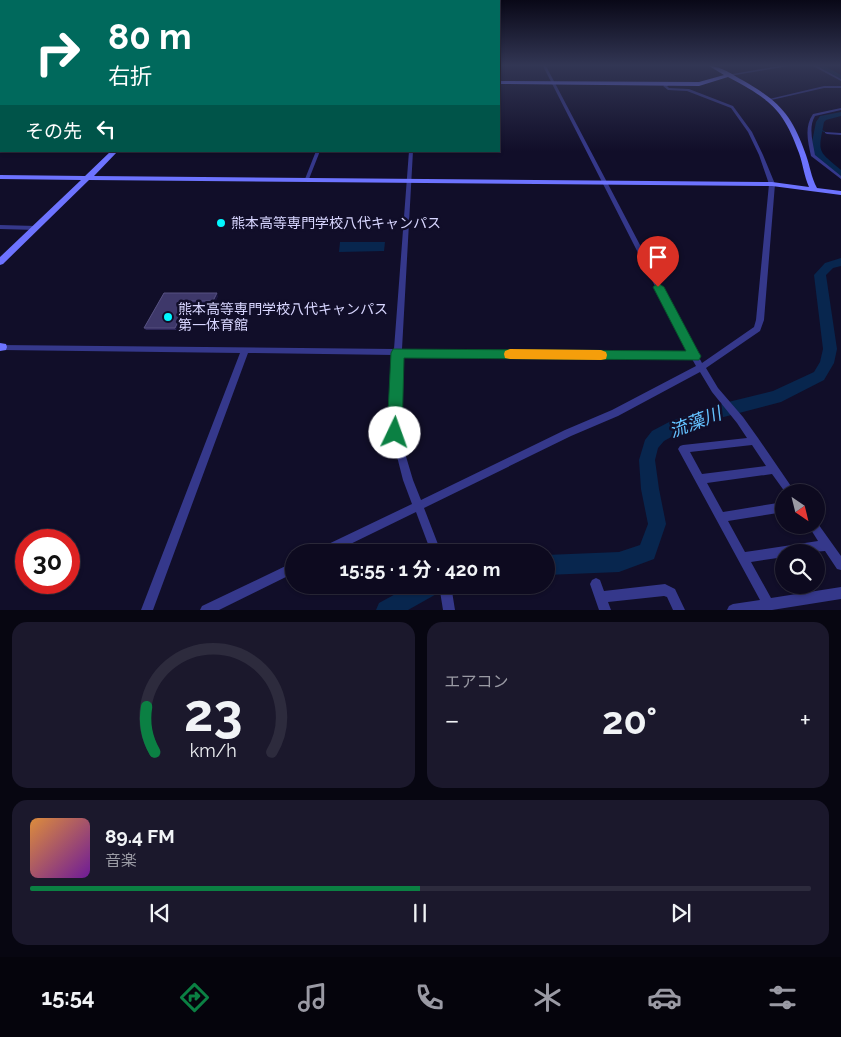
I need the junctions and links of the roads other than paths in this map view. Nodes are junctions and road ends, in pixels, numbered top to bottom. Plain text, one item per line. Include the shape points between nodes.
1 (559, 94) edge
2 (700, 94) edge
3 (759, 94) edge
4 (791, 94) edge
5 (767, 100) junction
6 (841, 109) edge
7 (827, 133) dead end
8 (841, 134) edge
9 (114, 152) edge
10 (318, 152) edge
11 (411, 152) edge
12 (0, 177) edge
13 (87, 178) junction
14 (841, 178) edge
15 (307, 179) junction
16 (409, 180) junction
17 (604, 182) junction
18 (772, 184) junction
19 (814, 189) junction
20 (841, 193) edge
21 (0, 227) edge
22 (36, 228) junction
23 (0, 262) edge
24 (1, 347) edge
25 (245, 350) junction
26 (398, 353) junction
27 (694, 356) junction
28 (702, 368) junction
29 (755, 441) junction
30 (774, 468) junction
31 (699, 479) junction
32 (785, 484) edge
33 (419, 506) junction
34 (775, 508) edge
35 (720, 517) junction
36 (819, 534) edge
37 (341, 544) edge
38 (433, 544) edge
39 (827, 545) junction
40 (742, 558) junction
41 (841, 565) edge
42 (285, 571) edge
43 (596, 584) dead end
44 (841, 593) edge
45 (446, 594) edge
46 (600, 597) junction
47 (768, 604) junction
48 (740, 609) edge
49 (147, 610) edge
50 (206, 610) edge
51 (449, 610) edge
52 (605, 610) edge
53 (679, 610) edge

1 - 17 street
2 - 18 street via 732,107 750,132
3 - 5 street
4 - 5 street
5 - 19 street via 775,105 794,132
6 - 14 street via 814,115 810,121 813,156
7 - 8 street
9 - 13 street
10 - 15 street
11 - 16 street
12 - 13 street
13 - 15 street
13 - 22 street
15 - 16 street
16 - 17 street
16 - 26 street
17 - 18 street
17 - 27 street
18 - 19 street
18 - 28 street via 757,329
19 - 20 street
21 - 22 street
22 - 23 street
24 - 25 street
25 - 26 street
25 - 49 street
26 - 27 street
26 - 33 street via 395,433
27 - 28 street
28 - 29 street
28 - 33 street
29 - 30 street
29 - 31 street via 683,449
30 - 31 street
30 - 32 street
31 - 35 street
33 - 37 street
33 - 38 street
34 - 35 street
35 - 40 street
36 - 39 street
39 - 40 street
39 - 41 street
40 - 47 street
42 - 50 street
43 - 46 street
44 - 47 street
45 - 51 street
46 - 52 street
46 - 53 street via 665,590 671,593
47 - 48 street

